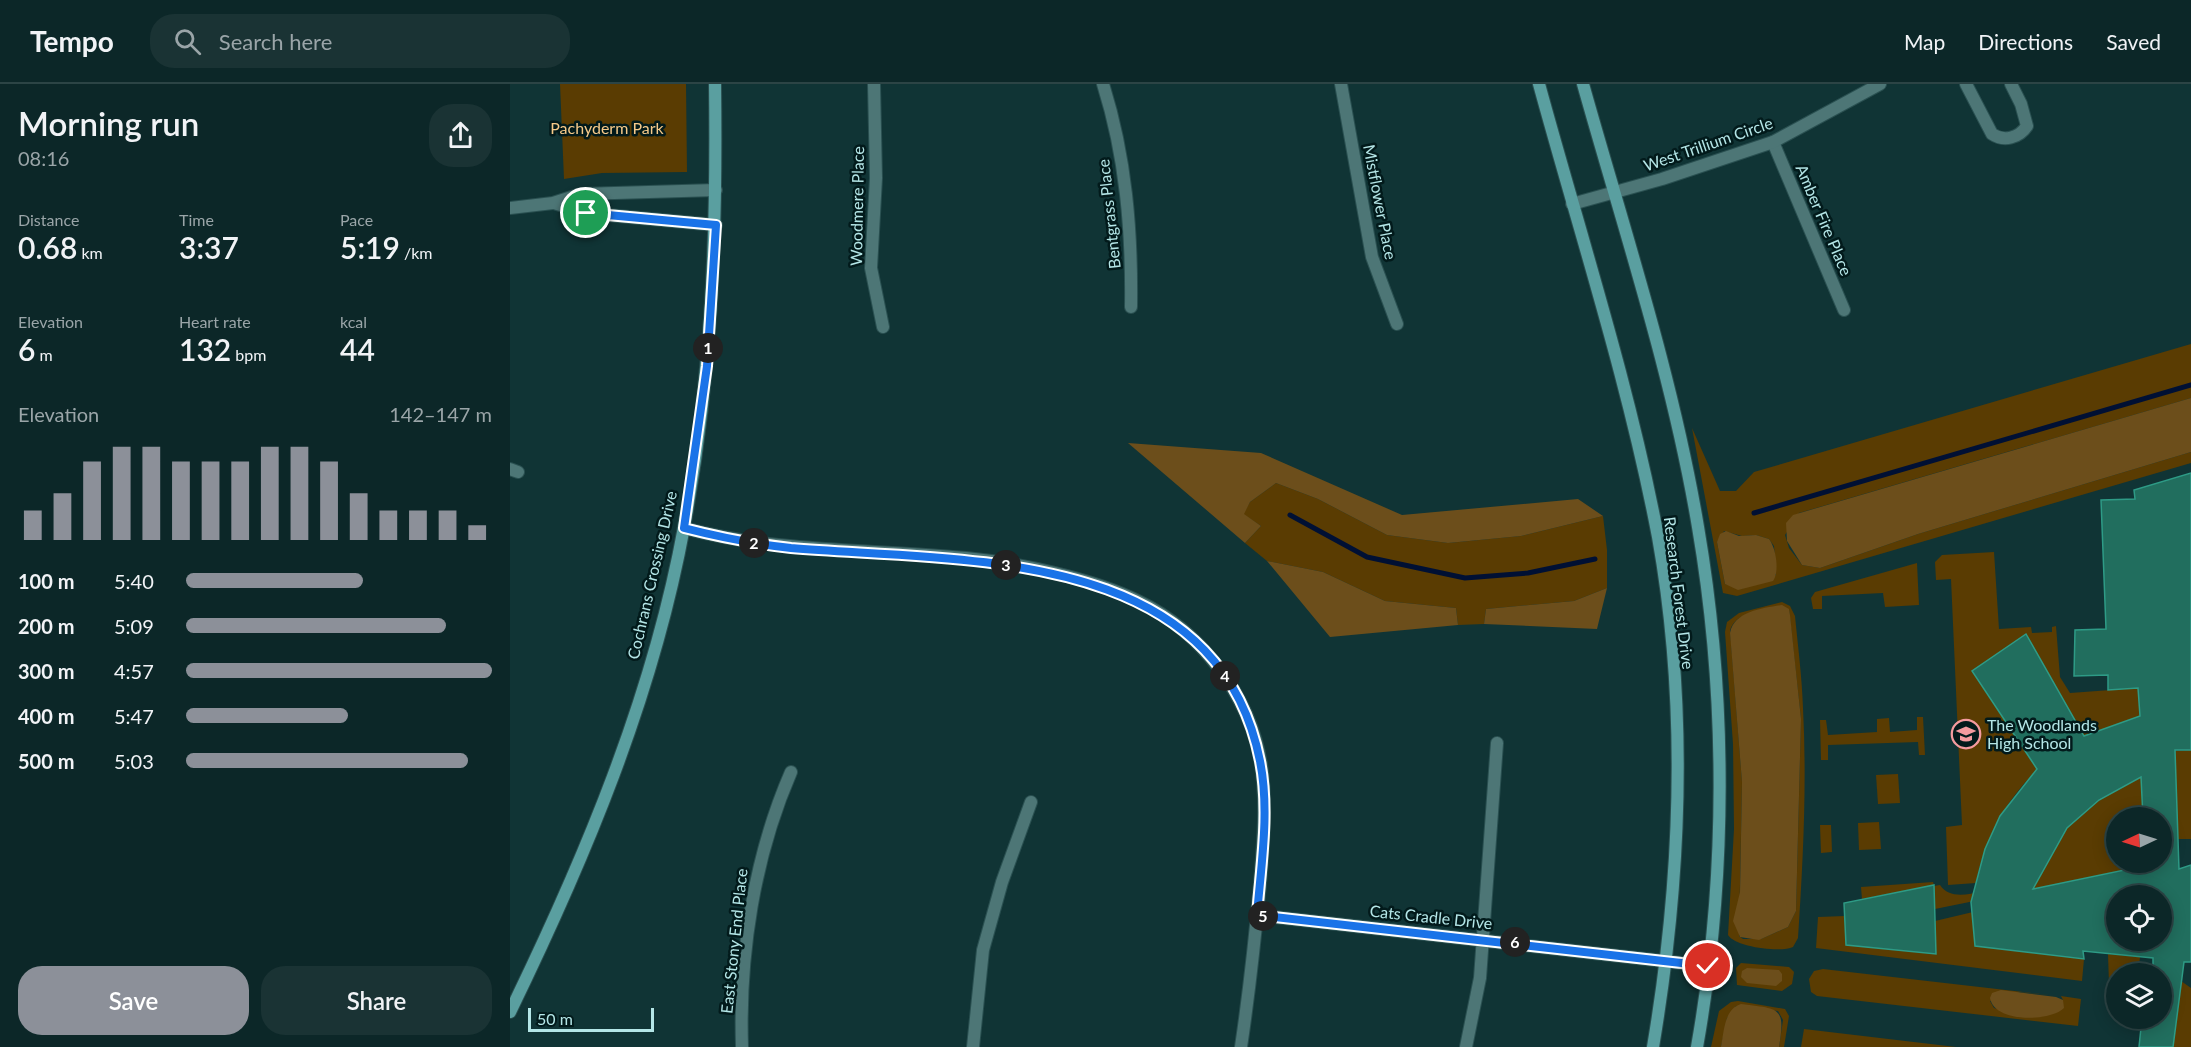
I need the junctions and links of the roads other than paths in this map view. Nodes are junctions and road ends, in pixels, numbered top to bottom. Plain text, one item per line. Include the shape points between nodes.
1 (715, 84) edge
2 (874, 84) edge
3 (1103, 84) edge
4 (1341, 84) edge
5 (1539, 84) edge
6 (1583, 84) edge
7 (1880, 84) edge
8 (1966, 84) edge
9 (2011, 84) edge
10 (1773, 142) junction
11 (716, 190) junction
12 (1613, 192) junction
13 (553, 203) junction
14 (1572, 204) junction
15 (510, 208) edge
16 (716, 225) junction
17 (1131, 307) dead end
18 (1844, 310) dead end
19 (1397, 324) dead end
20 (883, 327) dead end
21 (684, 528) junction
22 (1497, 743) dead end
23 (791, 772) dead end
24 (1031, 802) dead end
25 (1257, 915) junction
26 (1484, 939) junction
27 (1665, 962) junction
28 (1708, 966) junction
29 (510, 1012) edge
30 (742, 1047) edge
31 (973, 1047) edge
32 (1241, 1047) edge
33 (1466, 1047) edge
34 (1653, 1047) edge
35 (1697, 1047) edge

1 - 11 main road, Cochrans Crossing Drive
2 - 20 street, Woodmere Place via 876,178 871,268
3 - 17 street, Bentgrass Place via 1124,172 1132,244
4 - 19 street, Mistflower Place via 1372,257
5 - 14 main road, Research Forest Drive
6 - 12 main road, Research Forest Drive
7 - 10 street, West Trillium Circle
8 - 9 street via 1992,134 2006,138 2016,136 2027,126
10 - 12 street, West Trillium Circle
10 - 18 street, Amber Fire Place
11 - 13 street via 581,194
11 - 16 main road, Cochrans Crossing Drive
12 - 14 street, West Trillium Circle
12 - 28 main road, Research Forest Drive via 1668,390 1706,577 1718,776 1717,866
13 - 15 street
13 - 16 street via 586,213
14 - 27 main road, Research Forest Drive via 1626,401 1664,579 1677,772
16 - 21 main road, Cochrans Crossing Drive via 707,366
21 - 25 street via 790,548 967,558 1007,565 1104,587 1167,618 1218,667 1246,711 1254,737 1264,796
21 - 29 main road, Cochrans Crossing Drive via 653,655 622,750 583,854
22 - 26 street
23 - 30 street, East Stony End Place via 773,813 760,862 746,963
24 - 31 street via 983,950
25 - 26 street, Cats Cradle Drive
25 - 32 street
26 - 27 street, Cats Cradle Drive
26 - 33 street
27 - 28 street, Cats Cradle Drive
27 - 34 main road, Research Forest Drive
28 - 35 main road, Research Forest Drive

